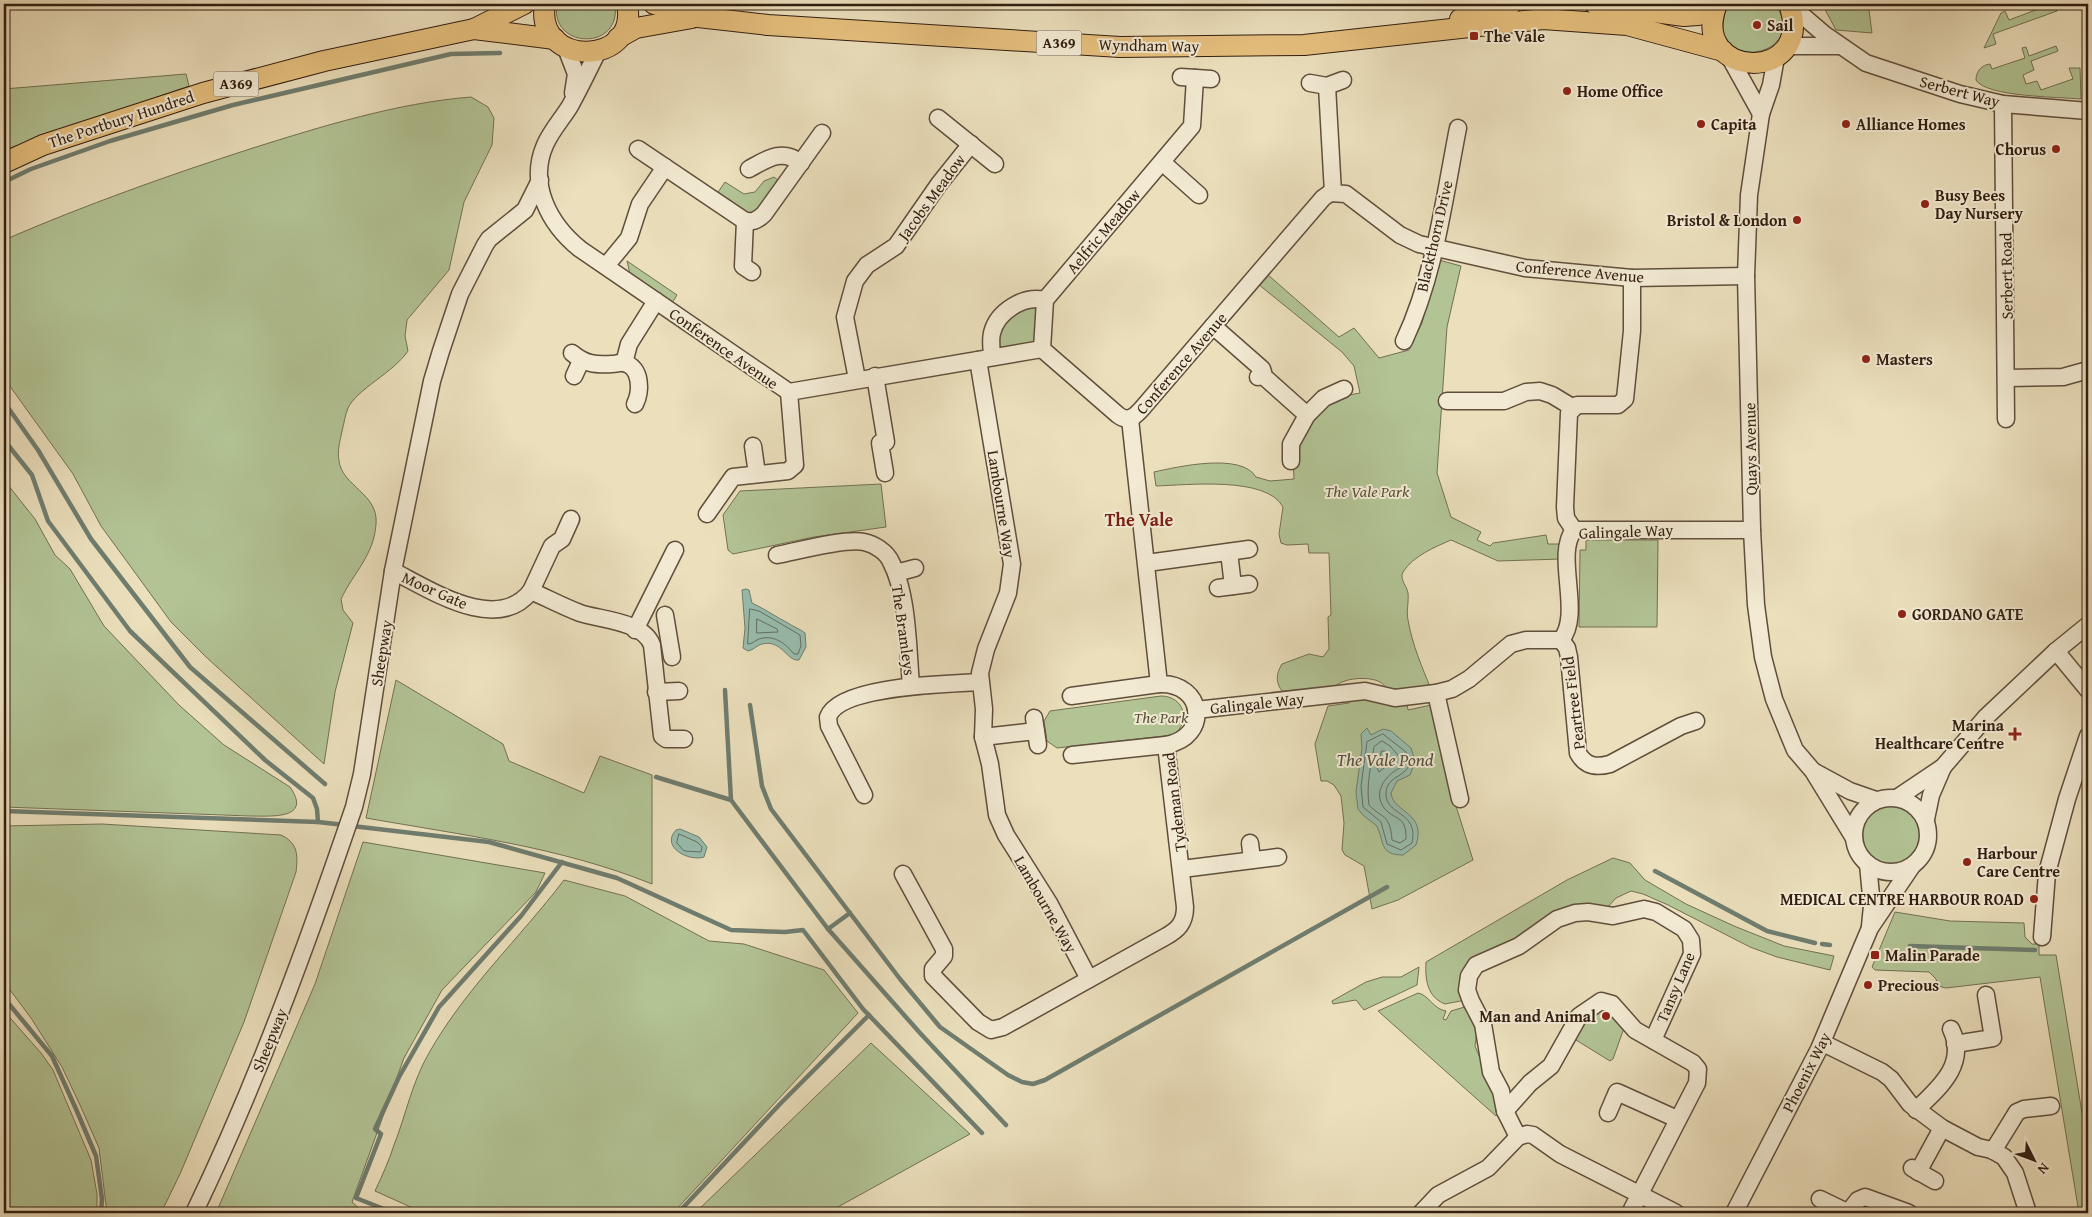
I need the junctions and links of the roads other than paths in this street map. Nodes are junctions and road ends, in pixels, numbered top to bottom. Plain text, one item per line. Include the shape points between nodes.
1 (524, 4) edge
2 (545, 4) edge
3 (626, 4) edge
4 (654, 4) edge
5 (1511, 4) edge
6 (1595, 4) edge
7 (1717, 4) edge
8 (1789, 4) edge
9 (698, 17) junction
10 (474, 29) junction
11 (1420, 31) junction
12 (618, 38) junction
13 (561, 44) junction
14 (1839, 46) junction
15 (598, 51) junction
16 (1782, 52) junction
17 (1726, 54) junction
18 (1211, 79) dead end
19 (1343, 80) dead end
20 (1310, 83) dead end
21 (1327, 86) junction
22 (2004, 104) junction
23 (570, 105) junction
24 (2088, 110) edge
25 (1761, 114) junction
26 (938, 118) dead end
27 (1458, 128) dead end
28 (822, 133) dead end
29 (971, 144) junction
30 (638, 149) dead end
31 (4, 162) edge
32 (1162, 162) junction
33 (800, 163) junction
34 (995, 164) dead end
35 (665, 167) junction
36 (749, 169) dead end
37 (540, 180) junction
38 (1334, 193) junction
39 (1199, 195) dead end
40 (745, 221) junction
41 (1434, 248) junction
42 (606, 266) junction
43 (752, 272) dead end
44 (1746, 276) junction
45 (1632, 278) junction
46 (1045, 300) junction
47 (656, 301) junction
48 (1213, 326) junction
49 (1404, 341) dead end
50 (1042, 349) junction
51 (985, 358) junction
52 (576, 363) dead end
53 (624, 363) junction
54 (2088, 370) edge
55 (875, 376) junction
56 (2008, 378) junction
57 (857, 379) junction
58 (1344, 390) dead end
59 (789, 392) junction
60 (1447, 400) dead end
61 (635, 404) dead end
62 (1572, 407) junction
63 (1307, 415) junction
64 (1130, 419) junction
65 (2006, 419) dead end
66 (753, 446) dead end
67 (1291, 461) dead end
68 (885, 473) dead end
69 (757, 474) junction
70 (707, 514) dead end
71 (571, 519) dead end
72 (1574, 530) junction
73 (1752, 530) junction
74 (675, 550) dead end
75 (1249, 550) dead end
76 (1229, 552) junction
77 (777, 555) dead end
78 (1147, 563) junction
79 (914, 568) dead end
80 (393, 571) junction
81 (896, 573) junction
82 (1233, 586) dead end
83 (531, 591) junction
84 (665, 614) dead end
85 (2088, 625) edge
86 (635, 630) junction
87 (669, 635) junction
88 (1560, 640) junction
89 (651, 644) junction
90 (2056, 651) junction
91 (672, 657) dead end
92 (980, 682) junction
93 (1159, 684) junction
94 (911, 686) junction
95 (2088, 690) edge
96 (679, 691) dead end
97 (656, 692) junction
98 (1436, 693) junction
99 (1071, 696) dead end
100 (1196, 710) junction
101 (1696, 721) dead end
102 (1036, 731) dead end
103 (2088, 736) edge
104 (983, 737) junction
105 (684, 739) dead end
106 (1166, 745) junction
107 (1072, 755) dead end
108 (1943, 767) junction
109 (1813, 771) junction
110 (864, 795) dead end
111 (1897, 798) junction
112 (1460, 799) dead end
113 (1876, 800) junction
114 (1926, 819) junction
115 (1854, 838) junction
116 (1250, 843) dead end
117 (1278, 857) dead end
118 (1252, 860) junction
119 (1868, 864) junction
120 (1912, 866) junction
121 (1182, 869) junction
122 (903, 874) dead end
123 (1870, 928) junction
124 (2042, 937) dead end
125 (1089, 979) junction
126 (1986, 995) dead end
127 (1653, 1040) junction
128 (1822, 1043) junction
129 (2051, 1106) dead end
130 (1916, 1110) junction
131 (1505, 1111) junction
132 (1608, 1113) dead end
133 (1677, 1119) junction
134 (1942, 1128) junction
135 (1518, 1137) junction
136 (1993, 1151) junction
137 (1935, 1181) dead end
138 (1639, 1195) junction
139 (1820, 1200) dead end
140 (194, 1213) edge
141 (1421, 1213) edge
142 (1630, 1213) edge
143 (1676, 1213) edge
144 (1734, 1213) edge
145 (1849, 1213) edge
146 (1909, 1213) edge
147 (2028, 1213) edge

1 - 10 main road, The Portbury Hundred / A369
2 - 13 main road via 544,16 549,30
3 - 12 main road via 627,21
4 - 9 main road, Wyndham Way / A369
5 - 11 main road, Wyndham Way / A369
6 - 7 main road via 1684,16 1698,15
7 - 17 main road via 1712,27 1714,37
8 - 14 street, Serbert Way
8 - 16 main road via 1794,27
9 - 11 main road, Wyndham Way / A369 via 768,25 1120,46 1304,46
9 - 12 main road, Wyndham Way / A369 via 636,28
10 - 13 main road, The Portbury Hundred / A369
10 - 31 main road, The Portbury Hundred / A369 via 324,61 203,93 43,145
11 - 17 main road, Wyndham Way / A369 via 1543,19 1627,25
12 - 15 main road, Wyndham Way
13 - 15 main road, The Portbury Hundred via 577,52
13 - 23 street, Sheepway via 576,74
14 - 16 street
14 - 22 street, Serbert Way via 1866,63 1960,94
15 - 23 street, Sheepway
16 - 17 main road, A369 via 1756,64 1746,64
16 - 25 street, Quays Avenue
17 - 25 street
18 - 32 street, Aelfric Meadow via 1188,78 1193,124
19 - 21 street
20 - 21 street
21 - 38 street
22 - 24 street, Serbert Way
22 - 56 street, Serbert Road
23 - 37 street, Sheepway via 546,144 539,165
25 - 44 street, Quays Avenue via 1749,196
26 - 29 street
27 - 41 street, Blackthorn Drive
28 - 33 street
29 - 34 street
29 - 57 street, Jacobs Meadow via 896,246 868,265 854,281 845,317
30 - 35 street
32 - 39 street
32 - 46 street, Aelfric Meadow
33 - 36 street via 781,154
33 - 40 street via 764,214 755,220
35 - 40 street
35 - 42 street via 640,204 629,238
37 - 42 street, Conference Avenue via 552,221 570,241
37 - 80 street, Sheepway via 519,217 485,245 450,321 432,381
38 - 41 street, Conference Avenue via 1346,194 1400,235
38 - 48 street, Conference Avenue via 1323,198
40 - 43 street via 743,266
41 - 45 street, Conference Avenue via 1543,271
41 - 49 street, Blackthorn Drive via 1415,316
42 - 47 street, Conference Avenue
44 - 45 street, Conference Avenue
44 - 73 street, Quays Avenue
45 - 62 street via 1632,331 1625,399 1618,405 1578,404
46 - 50 street
46 - 51 street via 1028,300 1006,311 992,332
47 - 53 street via 633,337
47 - 59 street, Conference Avenue
48 - 63 street via 1262,369 1259,376
48 - 64 street, Conference Avenue via 1146,405
50 - 51 street, Conference Avenue
50 - 64 street, Conference Avenue via 1118,415
51 - 55 street, Conference Avenue
51 - 92 street, Lambourne Way via 1012,564 1008,593 984,656
52 - 53 street
53 - 61 street via 634,370 638,378 640,389
54 - 56 street via 2063,377
55 - 57 street, Conference Avenue
55 - 68 street via 886,442 880,443
56 - 65 street, Serbert Road
57 - 59 street, Conference Avenue
58 - 63 street via 1324,398
59 - 69 street via 795,465 788,471
60 - 62 street via 1504,401 1537,391 1552,394
62 - 72 street via 1568,422 1565,507 1567,520
63 - 67 street via 1285,439
64 - 78 street
66 - 69 street
69 - 70 street via 731,479
71 - 83 street via 567,542 552,546
72 - 73 street, Galingale Way
72 - 88 street, Galingale Way via 1567,549 1569,618
73 - 109 street, Quays Avenue via 1763,657 1774,699 1795,750
74 - 86 street
75 - 76 street
76 - 78 street
76 - 82 street
77 - 81 street, The Bramleys via 864,542 877,546 891,559
78 - 93 street
79 - 81 street, The Bramleys
80 - 83 street, Moor Gate via 462,604 482,609 514,604
80 - 140 street, Sheepway via 362,774 348,826 283,1007
81 - 94 street, The Bramleys via 906,620
83 - 86 street via 581,613 610,619
84 - 87 street
85 - 90 street
86 - 89 street via 647,637
87 - 89 street
87 - 91 street
88 - 98 street, Galingale Way via 1526,640 1511,644 1469,679
88 - 101 street, Peartree Field via 1569,657 1578,753 1587,764 1610,764
89 - 97 street
90 - 95 street
90 - 108 street via 1986,718
92 - 94 street, The Bramleys
92 - 104 street, Lambourne Way
93 - 99 street
93 - 100 street via 1182,688 1191,697
94 - 110 street, The Bramleys via 856,696 829,713 829,726
96 - 97 street
97 - 105 street via 662,736
98 - 100 street, Galingale Way via 1396,698 1366,691
98 - 112 street
100 - 106 street, Tydeman Road via 1191,732 1182,741
102 - 104 street
103 - 124 street via 2066,799 2048,873
104 - 125 street, Lambourne Way via 1002,828 1049,903
106 - 107 street
106 - 121 street, Tydeman Road
108 - 111 street
108 - 114 street via 1931,795
109 - 113 street, Quays Avenue via 1850,791
109 - 115 street, Quays Avenue
111 - 113 street
111 - 114 street via 1914,805
113 - 115 street via 1859,816
114 - 120 street via 1929,840 1923,854
115 - 119 street via 1858,852
116 - 118 street
117 - 118 street
118 - 121 street
119 - 120 street via 1890,872
119 - 123 street, Phoenix Way via 1872,906
120 - 123 street, Phoenix Way
121 - 125 street, Tydeman Road via 1185,912 1179,928
122 - 125 street, Tydeman Road via 944,949 944,956 932,970 932,976 988,1029 998,1029
123 - 128 street, Phoenix Way
126 - 130 street via 1993,1038 1953,1036 1956,1057 1951,1072
127 - 131 street via 1630,1027 1612,1004 1601,1001 1579,1016 1557,1058
127 - 131 street, Tansy Lane via 1692,954 1689,936 1673,921 1649,909 1613,916 1588,912 1562,916 1519,946 1476,965 1468,980 1471,1001 1485,1032 1490,1072 1501,1091
127 - 133 street via 1690,1060 1698,1069 1697,1083
128 - 130 street via 1882,1072
128 - 144 street, Phoenix Way
129 - 136 street via 2017,1112
130 - 134 street
131 - 135 street, Tansy Lane
132 - 133 street via 1617,1092
133 - 138 street
134 - 136 street via 1978,1147
134 - 137 street via 1915,1170
135 - 138 street via 1531,1134 1560,1154
135 - 141 street via 1488,1168 1441,1193
136 - 147 street via 2013,1167
138 - 142 street
138 - 143 street
139 - 145 street
145 - 146 street via 1858,1200 1865,1198

